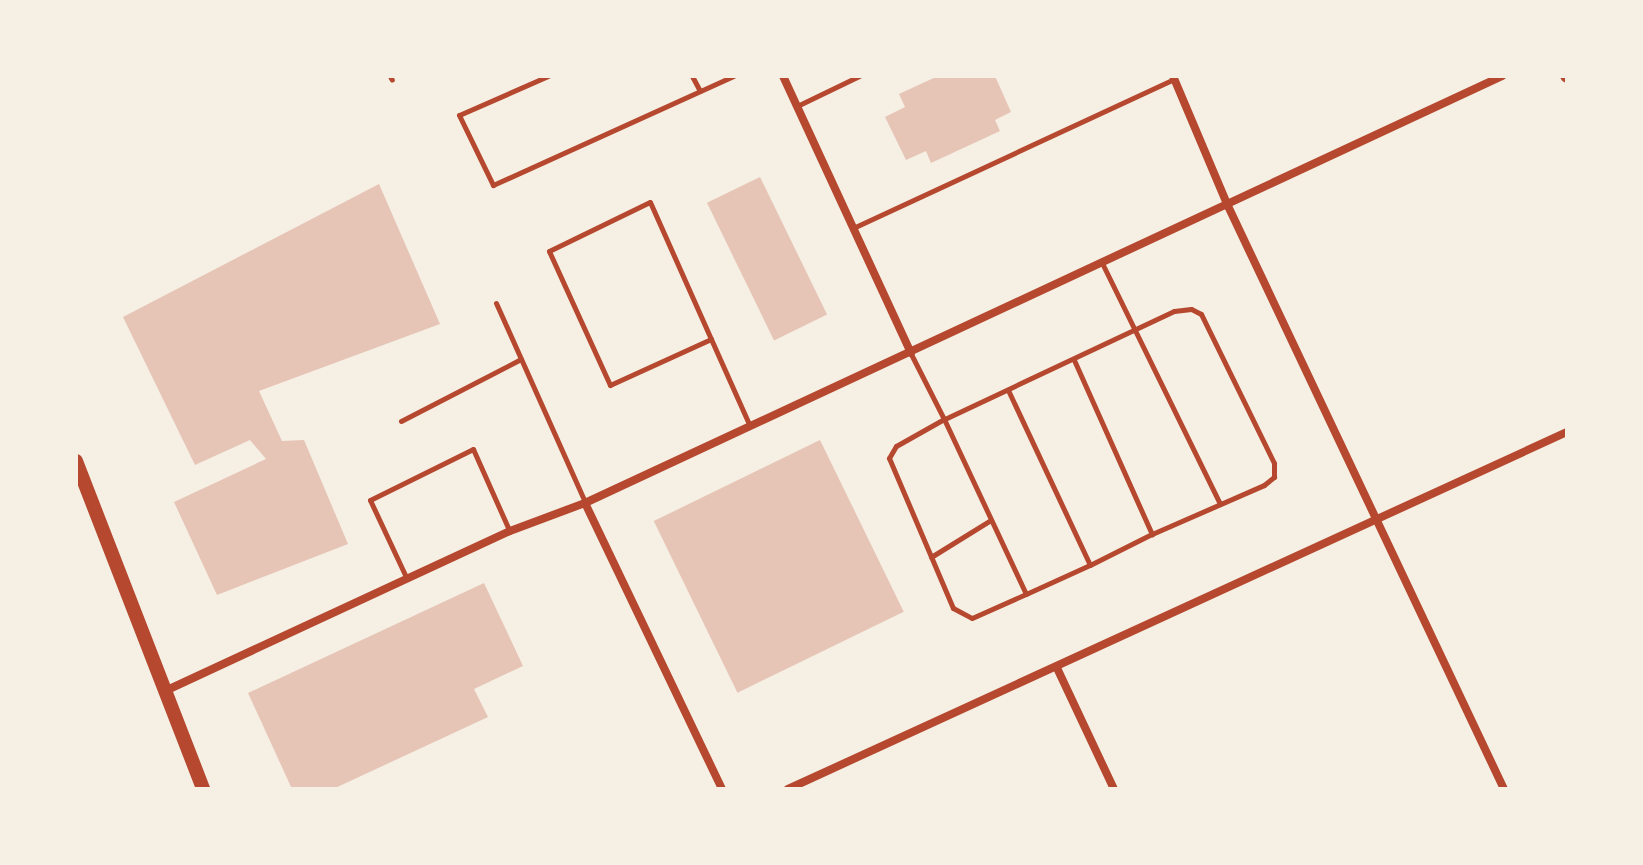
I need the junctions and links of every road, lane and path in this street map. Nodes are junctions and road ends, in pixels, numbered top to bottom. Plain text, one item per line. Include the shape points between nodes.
1 (548, 76) edge
2 (692, 76) edge
3 (733, 76) edge
4 (783, 76) edge
5 (859, 76) edge
6 (1502, 76) edge
7 (1173, 77) edge
8 (700, 91) junction
9 (797, 107) junction
10 (1228, 206) junction
11 (852, 228) junction
12 (1103, 265) junction
13 (496, 303) dead end
14 (1138, 328) junction
15 (711, 339) junction
16 (911, 353) junction
17 (521, 359) junction
18 (1074, 360) junction
19 (1008, 390) junction
20 (944, 419) junction
21 (401, 421) dead end
22 (751, 427) junction
23 (1567, 432) edge
24 (76, 461) edge
25 (585, 503) junction
26 (1220, 504) junction
27 (1378, 519) junction
28 (991, 520) junction
29 (510, 531) junction
30 (1152, 534) junction
31 (931, 557) junction
32 (1090, 565) junction
33 (407, 579) junction
34 (1026, 594) junction
35 (1057, 668) junction
36 (165, 691) junction
37 (203, 789) edge
38 (722, 789) edge
39 (788, 789) edge
40 (1114, 789) edge
41 (1504, 789) edge

1 - 8 lane via 459,115 493,185
2 - 8 lane
3 - 8 lane
4 - 9 street
5 - 9 lane
6 - 10 street
7 - 10 street
7 - 11 lane
9 - 11 street
10 - 12 street
10 - 27 street
11 - 16 street
12 - 14 lane
12 - 16 street
13 - 17 lane
14 - 18 lane
14 - 26 lane
14 - 26 lane via 1174,311 1201,314 1274,463 1274,477 1264,485
15 - 15 lane via 650,202 549,251 610,385
15 - 22 lane
16 - 20 lane
16 - 22 street
17 - 21 lane
17 - 25 lane
18 - 19 lane
18 - 30 lane
19 - 20 lane
19 - 32 lane
20 - 28 lane
20 - 31 lane via 896,446 889,458
22 - 25 street
23 - 27 street
24 - 36 main road
25 - 29 street
25 - 38 street
26 - 30 lane
27 - 35 street
27 - 41 street
28 - 31 lane
28 - 34 lane
29 - 33 street
29 - 33 lane via 473,449 370,500
30 - 32 lane
31 - 34 lane via 953,608 972,618
32 - 34 lane
33 - 36 street
35 - 39 street
35 - 40 street
36 - 37 main road

